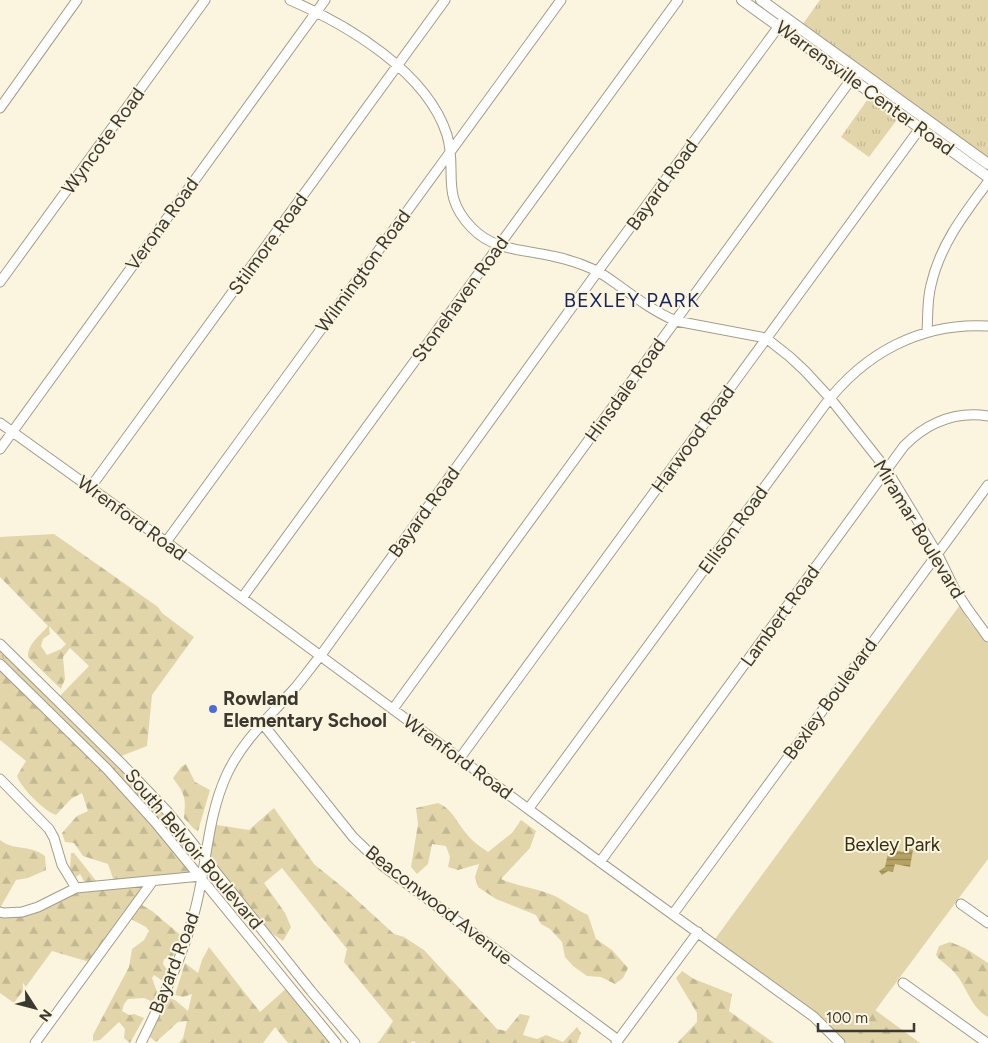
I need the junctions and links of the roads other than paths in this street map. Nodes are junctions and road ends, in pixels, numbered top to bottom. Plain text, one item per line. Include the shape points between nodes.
1 (77, 0) edge
2 (205, 0) edge
3 (290, 0) edge
4 (325, 0) edge
5 (445, 0) edge
6 (561, 0) edge
7 (678, 0) edge
8 (742, 0) edge
9 (761, 0) edge
10 (316, 11) junction
11 (782, 22) junction
12 (398, 66) junction
13 (855, 74) junction
14 (0, 108) edge
15 (923, 124) junction
16 (450, 152) junction
17 (988, 164) edge
18 (988, 177) edge
19 (988, 182) edge
20 (498, 246) junction
21 (598, 271) junction
22 (0, 282) edge
23 (676, 321) junction
24 (988, 326) edge
25 (927, 331) junction
26 (766, 338) junction
27 (830, 398) junction
28 (988, 416) edge
29 (0, 423) edge
30 (12, 432) junction
31 (0, 449) edge
32 (887, 470) junction
33 (988, 485) edge
34 (90, 488) junction
35 (166, 542) junction
36 (936, 553) junction
37 (242, 598) junction
38 (988, 636) edge
39 (0, 644) edge
40 (321, 655) junction
41 (0, 664) edge
42 (392, 709) junction
43 (262, 722) junction
44 (460, 758) junction
45 (0, 779) edge
46 (529, 808) junction
47 (205, 858) junction
48 (600, 862) junction
49 (201, 876) junction
50 (152, 882) junction
51 (76, 888) junction
52 (961, 904) dead end
53 (0, 912) edge
54 (673, 914) junction
55 (988, 923) edge
56 (698, 932) junction
57 (903, 983) dead end
58 (617, 1042) edge
59 (35, 1043) edge
60 (141, 1043) edge
61 (336, 1043) edge
62 (355, 1043) edge
63 (840, 1043) edge
64 (987, 1043) edge

1 - 14 street
2 - 22 street, Wyncote Road
3 - 10 street, Miramar Boulevard
4 - 10 street, Verona Road
5 - 12 street, Stilmore Road
6 - 16 street, Wilmington Road
7 - 20 street, Stonehaven Road
8 - 11 main road, Warrensville Center Road
9 - 11 main road, Warrensville Center Road
10 - 12 street, Miramar Boulevard via 355,34
10 - 30 street, Verona Road
11 - 13 main road, Warrensville Center Road
11 - 21 street, Bayard Road
12 - 16 street, Miramar Boulevard via 430,100 448,136
12 - 34 street, Stilmore Road
13 - 15 main road, Warrensville Center Road
13 - 23 street, Hinsdale Road
15 - 17 main road, Warrensville Center Road
15 - 18 main road, Warrensville Center Road
15 - 26 street, Harwood Road
16 - 20 street, Miramar Boulevard via 455,205 472,229
16 - 35 street, Wilmington Road
19 - 25 street via 955,227 937,263 930,287
20 - 21 street, Miramar Boulevard via 560,258
20 - 37 street, Stonehaven Road
21 - 23 street, Miramar Boulevard via 662,315
21 - 40 street, Bayard Road
23 - 26 street, Miramar Boulevard
23 - 42 street, Hinsdale Road
24 - 25 street, Ellison Road
25 - 27 street, Ellison Road via 872,357
26 - 27 street, Miramar Boulevard via 790,357
26 - 44 street, Harwood Road
27 - 32 street, Miramar Boulevard
27 - 46 street, Ellison Road
28 - 32 street, Lambert Road via 960,415 930,425 904,446
29 - 30 street, Wrenford Road
30 - 31 street, Verona Road
30 - 34 street, Wrenford Road
32 - 36 street, Miramar Boulevard
32 - 48 street, Lambert Road
33 - 36 street, Bexley Boulevard
34 - 35 street, Wrenford Road
35 - 37 street, Wrenford Road
36 - 38 street, Miramar Boulevard via 967,608
36 - 54 street, Bexley Boulevard
37 - 40 street, Wrenford Road
39 - 47 street, South Belvoir Boulevard via 144,787
40 - 42 street, Wrenford Road
40 - 43 street, Bayard Road
41 - 49 street, South Belvoir Boulevard via 106,768
42 - 44 street, Wrenford Road
43 - 47 street, Bayard Road via 228,772 219,794
43 - 58 street, Beaconwood Avenue via 353,837 382,866
44 - 46 street, Wrenford Road
45 - 51 street via 49,829 62,865
46 - 48 street, Wrenford Road
47 - 49 street, Bayard Road
47 - 62 street, South Belvoir Boulevard
48 - 54 street, Wrenford Road
49 - 50 street
49 - 60 street, Bayard Road via 187,937
49 - 61 street, South Belvoir Boulevard
50 - 51 street
50 - 59 street
51 - 53 street via 38,907 22,912
52 - 55 street
54 - 56 street, Wrenford Road
56 - 58 street
56 - 63 street, Wrenford Road via 814,1017
57 - 64 street

